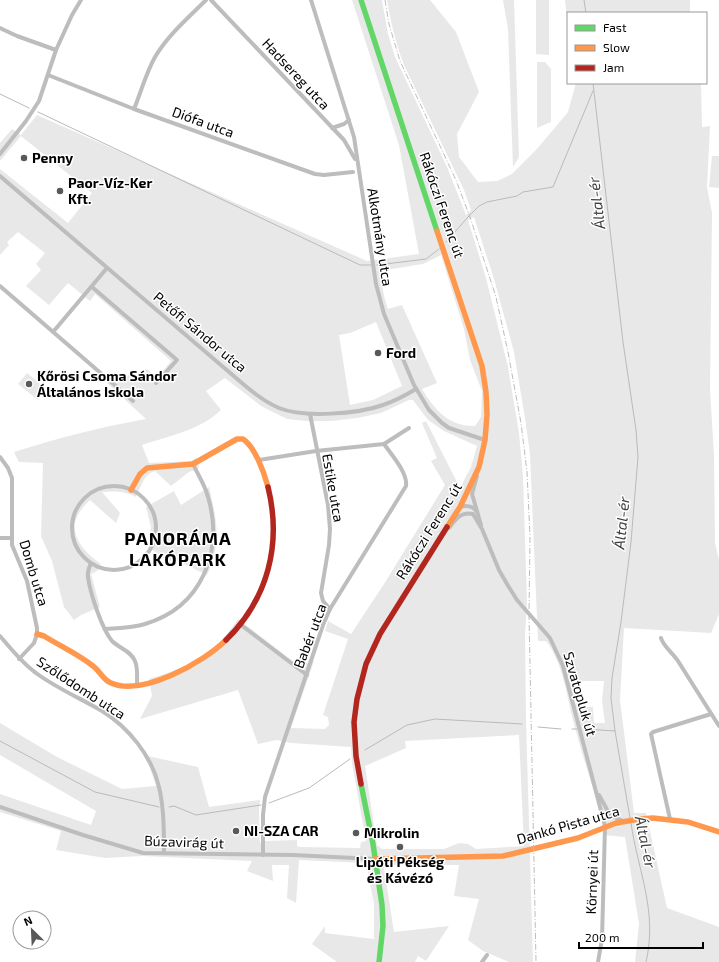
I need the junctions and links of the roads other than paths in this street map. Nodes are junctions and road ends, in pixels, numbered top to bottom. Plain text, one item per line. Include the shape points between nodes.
1 (81, 0) edge
2 (206, 0) edge
3 (211, 0) edge
4 (311, 0) edge
5 (361, 0) edge
6 (0, 28) edge
7 (56, 50) junction
8 (48, 75) junction
9 (134, 109) junction
10 (349, 120) junction
11 (332, 128) junction
12 (0, 154) edge
13 (358, 167) junction
14 (353, 172) dead end
15 (0, 176) edge
16 (107, 268) junction
17 (0, 286) edge
18 (92, 287) junction
19 (53, 332) junction
20 (156, 383) dead end
21 (416, 389) junction
22 (133, 401) dead end
23 (310, 414) junction
24 (409, 428) dead end
25 (485, 440) junction
26 (384, 444) junction
27 (316, 451) junction
28 (0, 457) edge
29 (259, 460) junction
30 (193, 464) junction
31 (479, 467) junction
32 (131, 490) junction
33 (463, 506) junction
34 (473, 514) junction
35 (479, 516) junction
36 (482, 529) junction
37 (0, 538) edge
38 (11, 538) junction
39 (436, 544) junction
40 (92, 563) junction
41 (330, 609) junction
42 (241, 625) junction
43 (105, 628) junction
44 (37, 634) junction
45 (0, 636) edge
46 (661, 638) dead end
47 (19, 659) junction
48 (307, 675) junction
49 (137, 685) junction
50 (711, 714) junction
51 (717, 720) edge
52 (719, 726) edge
53 (595, 789) junction
54 (0, 806) edge
55 (670, 819) junction
56 (629, 820) junction
57 (605, 826) junction
58 (719, 832) edge
59 (164, 854) junction
60 (263, 854) junction
61 (375, 859) junction
62 (487, 955) dead end
63 (379, 962) edge
64 (482, 962) edge
65 (598, 962) edge

1 - 7 street
2 - 9 street via 161,48 151,65
3 - 11 street, Hadsereg utca
4 - 10 street, Alkotmány utca
5 - 25 main road, Rákóczi Ferenc út via 482,366 487,415
6 - 7 street
7 - 8 street
8 - 9 street, Diófa utca
8 - 12 street via 34,111
9 - 14 street, Diófa utca via 315,174
10 - 11 street
10 - 13 street, Alkotmány utca
11 - 13 street, Hadsereg utca via 350,148
13 - 21 street, Alkotmány utca via 378,296
15 - 16 street, Petőfi Sándor utca
16 - 18 street
16 - 23 street, Petőfi Sándor utca via 264,399 285,410
17 - 19 street
18 - 19 street
18 - 20 street via 177,360
19 - 22 street
21 - 23 street, Petőfi Sándor utca via 383,405 362,410
21 - 25 street, Alkotmány utca via 429,410 442,423
23 - 27 street, Estike utca
24 - 26 street
25 - 31 main road, Rákóczi Ferenc út
26 - 27 street
26 - 41 street, Babér utca via 404,474 406,486
27 - 29 street
27 - 41 street, Estike utca via 325,488 330,529 321,596
28 - 38 street, Domb utca via 12,478
29 - 30 main road via 246,441 240,438
29 - 42 main road via 272,503 273,542 264,585
30 - 32 main road via 147,468 140,474
30 - 43 street via 205,486 213,523 211,555 201,580 182,602 162,617 137,626
31 - 33 main road, Rákóczi Ferenc út
31 - 35 street, Szvatopluk út via 472,494
32 - 40 street via 116,486 101,488 87,496 79,505 74,517 73,533 76,546
32 - 40 street via 145,500 154,517 155,534 150,549 139,561 122,568 105,568
33 - 34 street, Szvatopluk út
33 - 35 street via 475,509
33 - 39 main road, Rákóczi Ferenc út
34 - 36 street, Szvatopluk út
34 - 39 street via 462,514
35 - 36 street, Szvatopluk út
36 - 53 street, Szvatopluk út via 499,570 516,600 546,634 559,656
37 - 38 street
38 - 44 street, Domb utca via 33,603
39 - 61 main road, Rákóczi Ferenc út via 380,634 366,664 359,689 354,743
40 - 43 street via 88,577 93,599
41 - 48 street, Babér utca
42 - 48 street
42 - 49 main road via 229,640 207,657 166,678
43 - 49 street via 113,642 134,660
44 - 47 street via 32,646
44 - 49 main road via 93,666 110,683
45 - 47 street, Szőlődomb utca
46 - 50 street
47 - 59 street, Szőlődomb utca via 40,677 114,719 140,746 159,786
48 - 60 street, Babér utca via 265,797
50 - 51 street
50 - 55 street via 651,734
51 - 52 street
53 - 56 street, Szvatopluk út via 610,815
53 - 57 street, Szvatopluk út
54 - 59 street, Búzavirág út via 111,844
55 - 56 main road, Dankó Pista utca
55 - 58 main road, Dankó Pista utca via 697,824
56 - 57 main road, Dankó Pista utca
57 - 61 main road, Dankó Pista utca via 578,838 503,856
57 - 65 street, Környei út via 602,939
59 - 60 street, Búzavirág út
60 - 61 street, Búzavirág út
61 - 63 main road, Rákóczi Ferenc út via 384,926
62 - 64 street

